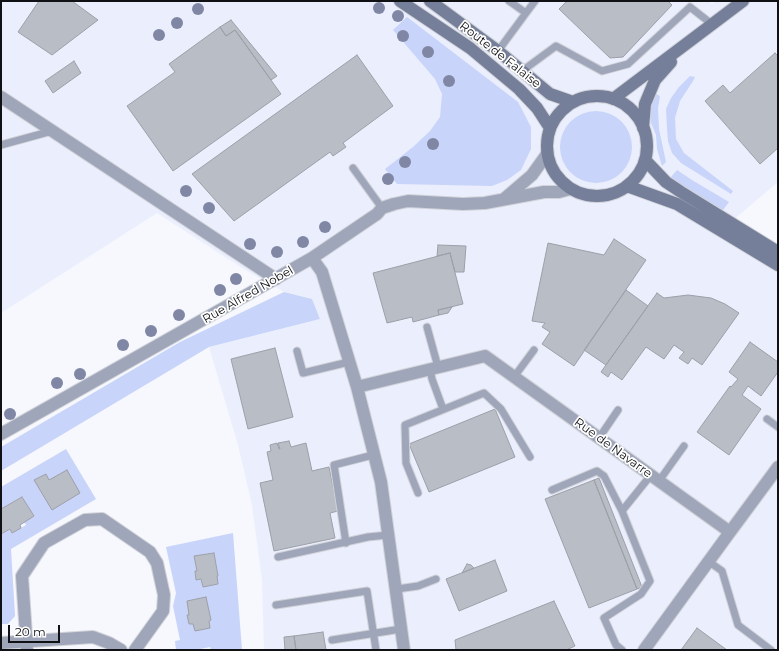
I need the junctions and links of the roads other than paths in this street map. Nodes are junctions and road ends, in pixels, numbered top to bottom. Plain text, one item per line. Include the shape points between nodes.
1 (400, 1) edge
2 (430, 1) edge
3 (509, 1) edge
4 (535, 1) edge
5 (743, 1) edge
6 (526, 13) junction
7 (713, 25) junction
8 (685, 46) junction
9 (498, 51) junction
10 (522, 71) junction
11 (1, 97) edge
12 (614, 99) junction
13 (573, 102) junction
14 (550, 128) junction
15 (644, 128) junction
16 (52, 131) junction
17 (1, 145) edge
18 (547, 154) junction
19 (645, 160) junction
20 (353, 168) dead end
21 (627, 186) junction
22 (570, 189) junction
23 (503, 200) junction
24 (382, 208) junction
25 (778, 252) edge
26 (312, 258) junction
27 (778, 265) edge
28 (276, 279) junction
29 (428, 327) dead end
30 (534, 350) dead end
31 (297, 351) dead end
32 (349, 362) junction
33 (434, 368) junction
34 (514, 377) junction
35 (357, 387) junction
36 (443, 409) junction
37 (618, 410) dead end
38 (767, 419) dead end
39 (778, 427) edge
40 (1, 434) edge
41 (599, 438) junction
42 (684, 446) dead end
43 (373, 455) junction
44 (530, 457) dead end
45 (778, 467) edge
46 (655, 478) junction
47 (552, 490) dead end
48 (418, 493) dead end
49 (622, 511) junction
50 (730, 532) junction
51 (388, 535) junction
52 (346, 543) junction
53 (278, 558) dead end
54 (708, 561) junction
55 (436, 579) dead end
56 (396, 589) junction
57 (276, 605) dead end
58 (402, 629) junction
59 (373, 633) junction
60 (332, 640) dead end
61 (1, 643) edge
62 (27, 646) edge
63 (121, 650) edge
64 (135, 650) edge
65 (376, 650) edge
66 (404, 650) edge
67 (622, 650) edge
68 (644, 650) edge
69 (771, 650) edge

1 - 14 main road, Route de Falaise via 470,48 519,89 537,108
2 - 9 main road, Route de Falaise
3 - 6 lane
4 - 6 lane
5 - 7 main road
6 - 9 lane
7 - 8 main road
7 - 10 lane via 690,7 628,64 602,71 556,46
8 - 12 main road
8 - 15 main road via 655,80 645,104
9 - 10 main road, Route de Falaise
10 - 13 main road, Route de Falaise via 550,94
11 - 16 street
12 - 13 main road via 586,97
12 - 15 main road via 626,106
13 - 14 main road via 555,118
14 - 18 main road
15 - 19 main road via 647,149
16 - 17 lane
16 - 28 street
18 - 22 main road via 551,168 559,180
18 - 23 street via 532,175
19 - 21 main road via 638,174
19 - 25 main road via 666,182
20 - 24 lane
21 - 22 main road via 614,193 599,196 584,195
21 - 27 main road via 677,204
22 - 23 street, Rue Alfred Nobel
23 - 24 street, Rue Alfred Nobel via 463,204 408,201
24 - 26 street, Rue Alfred Nobel
26 - 28 street, Rue Alfred Nobel
26 - 32 street via 322,272
28 - 40 street, Rue Alfred Nobel
29 - 33 lane
30 - 34 lane
31 - 32 lane via 303,372
32 - 35 street
33 - 34 street, Rue de Navarre via 485,356
33 - 35 street, Rue de Navarre
33 - 36 lane via 432,379
34 - 41 street, Rue de Navarre
35 - 43 street
36 - 44 lane via 484,393 501,409
36 - 48 lane via 405,425 406,463
37 - 41 lane
38 - 39 lane
41 - 46 street, Rue de Navarre
42 - 46 lane
43 - 51 street via 381,482
43 - 52 lane via 334,464
45 - 50 street
46 - 49 lane
46 - 50 street, Rue de Navarre
47 - 49 lane via 597,471 604,476
49 - 67 lane via 650,581 641,594 604,618 616,645
50 - 54 street
51 - 52 lane
51 - 56 street
52 - 53 lane
54 - 68 street
54 - 69 lane via 722,571 738,625
55 - 56 lane via 418,586
56 - 58 street
57 - 59 lane via 367,591
58 - 59 lane
58 - 66 street
59 - 60 lane
59 - 65 lane
61 - 62 street
62 - 63 street via 92,637
62 - 64 street via 22,576 44,544 85,520 102,519 150,552 157,563 164,595 163,611

